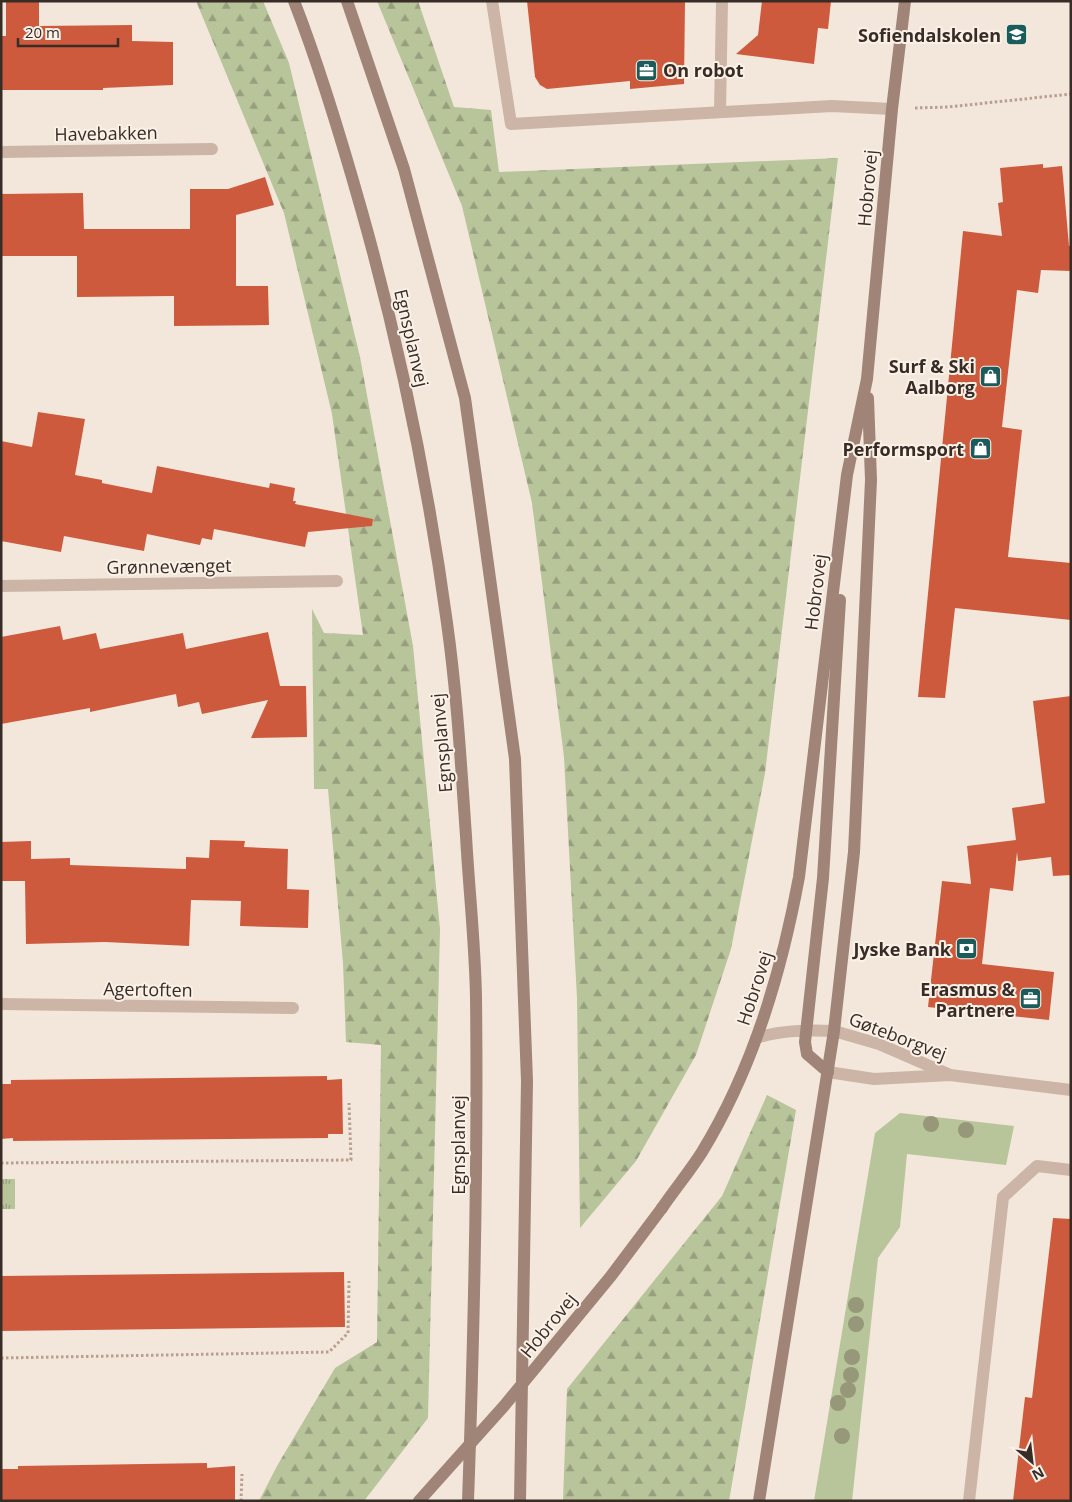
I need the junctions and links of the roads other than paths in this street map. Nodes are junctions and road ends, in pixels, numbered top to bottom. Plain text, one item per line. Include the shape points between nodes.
1 (294, 1) edge
2 (347, 1) edge
3 (492, 1) edge
4 (722, 1) edge
5 (905, 1) edge
6 (892, 109) junction
7 (720, 112) junction
8 (212, 149) dead end
9 (1, 152) edge
10 (867, 379) junction
11 (847, 475) junction
12 (337, 581) dead end
13 (1, 586) edge
14 (1, 1004) edge
15 (293, 1008) dead end
16 (806, 1030) junction
17 (834, 1031) junction
18 (756, 1038) junction
19 (828, 1072) junction
20 (950, 1075) junction
21 (1071, 1090) edge
22 (1071, 1170) edge
23 (419, 1501) edge
24 (468, 1501) edge
25 (520, 1501) edge
26 (758, 1501) edge
27 (969, 1501) edge

1 - 24 main road, Egnsplanvej via 350,166 381,279 426,487 448,626 461,762 476,993 474,1329
2 - 25 main road, Egnsplanvej via 404,169 465,398 515,759 528,1081
3 - 7 street via 511,124
4 - 7 street
5 - 6 main road, Hobrovej
6 - 7 street via 832,106
6 - 10 main road, Hobrovej
8 - 9 street, Havebakken
10 - 11 main road, Hobrovej
10 - 17 main road, Hobrovej via 871,480 854,852
11 - 16 main road via 824,878
11 - 18 main road, Hobrovej via 799,877 787,941
12 - 13 street, Grønnevænget
14 - 15 street, Agertoften
16 - 17 street, Gøteborgvej
16 - 18 street, Gøteborgvej
16 - 19 main road via 807,1054
17 - 19 main road, Hobrovej
17 - 20 street, Gøteborgvej via 880,1044
18 - 23 main road, Hobrovej, bridge via 730,1101 701,1153 662,1208 528,1377
19 - 20 street, Gøteborgvej via 874,1079
19 - 26 main road, Hobrovej
20 - 21 street, Gøteborgvej
22 - 27 street via 1036,1166 1003,1197

